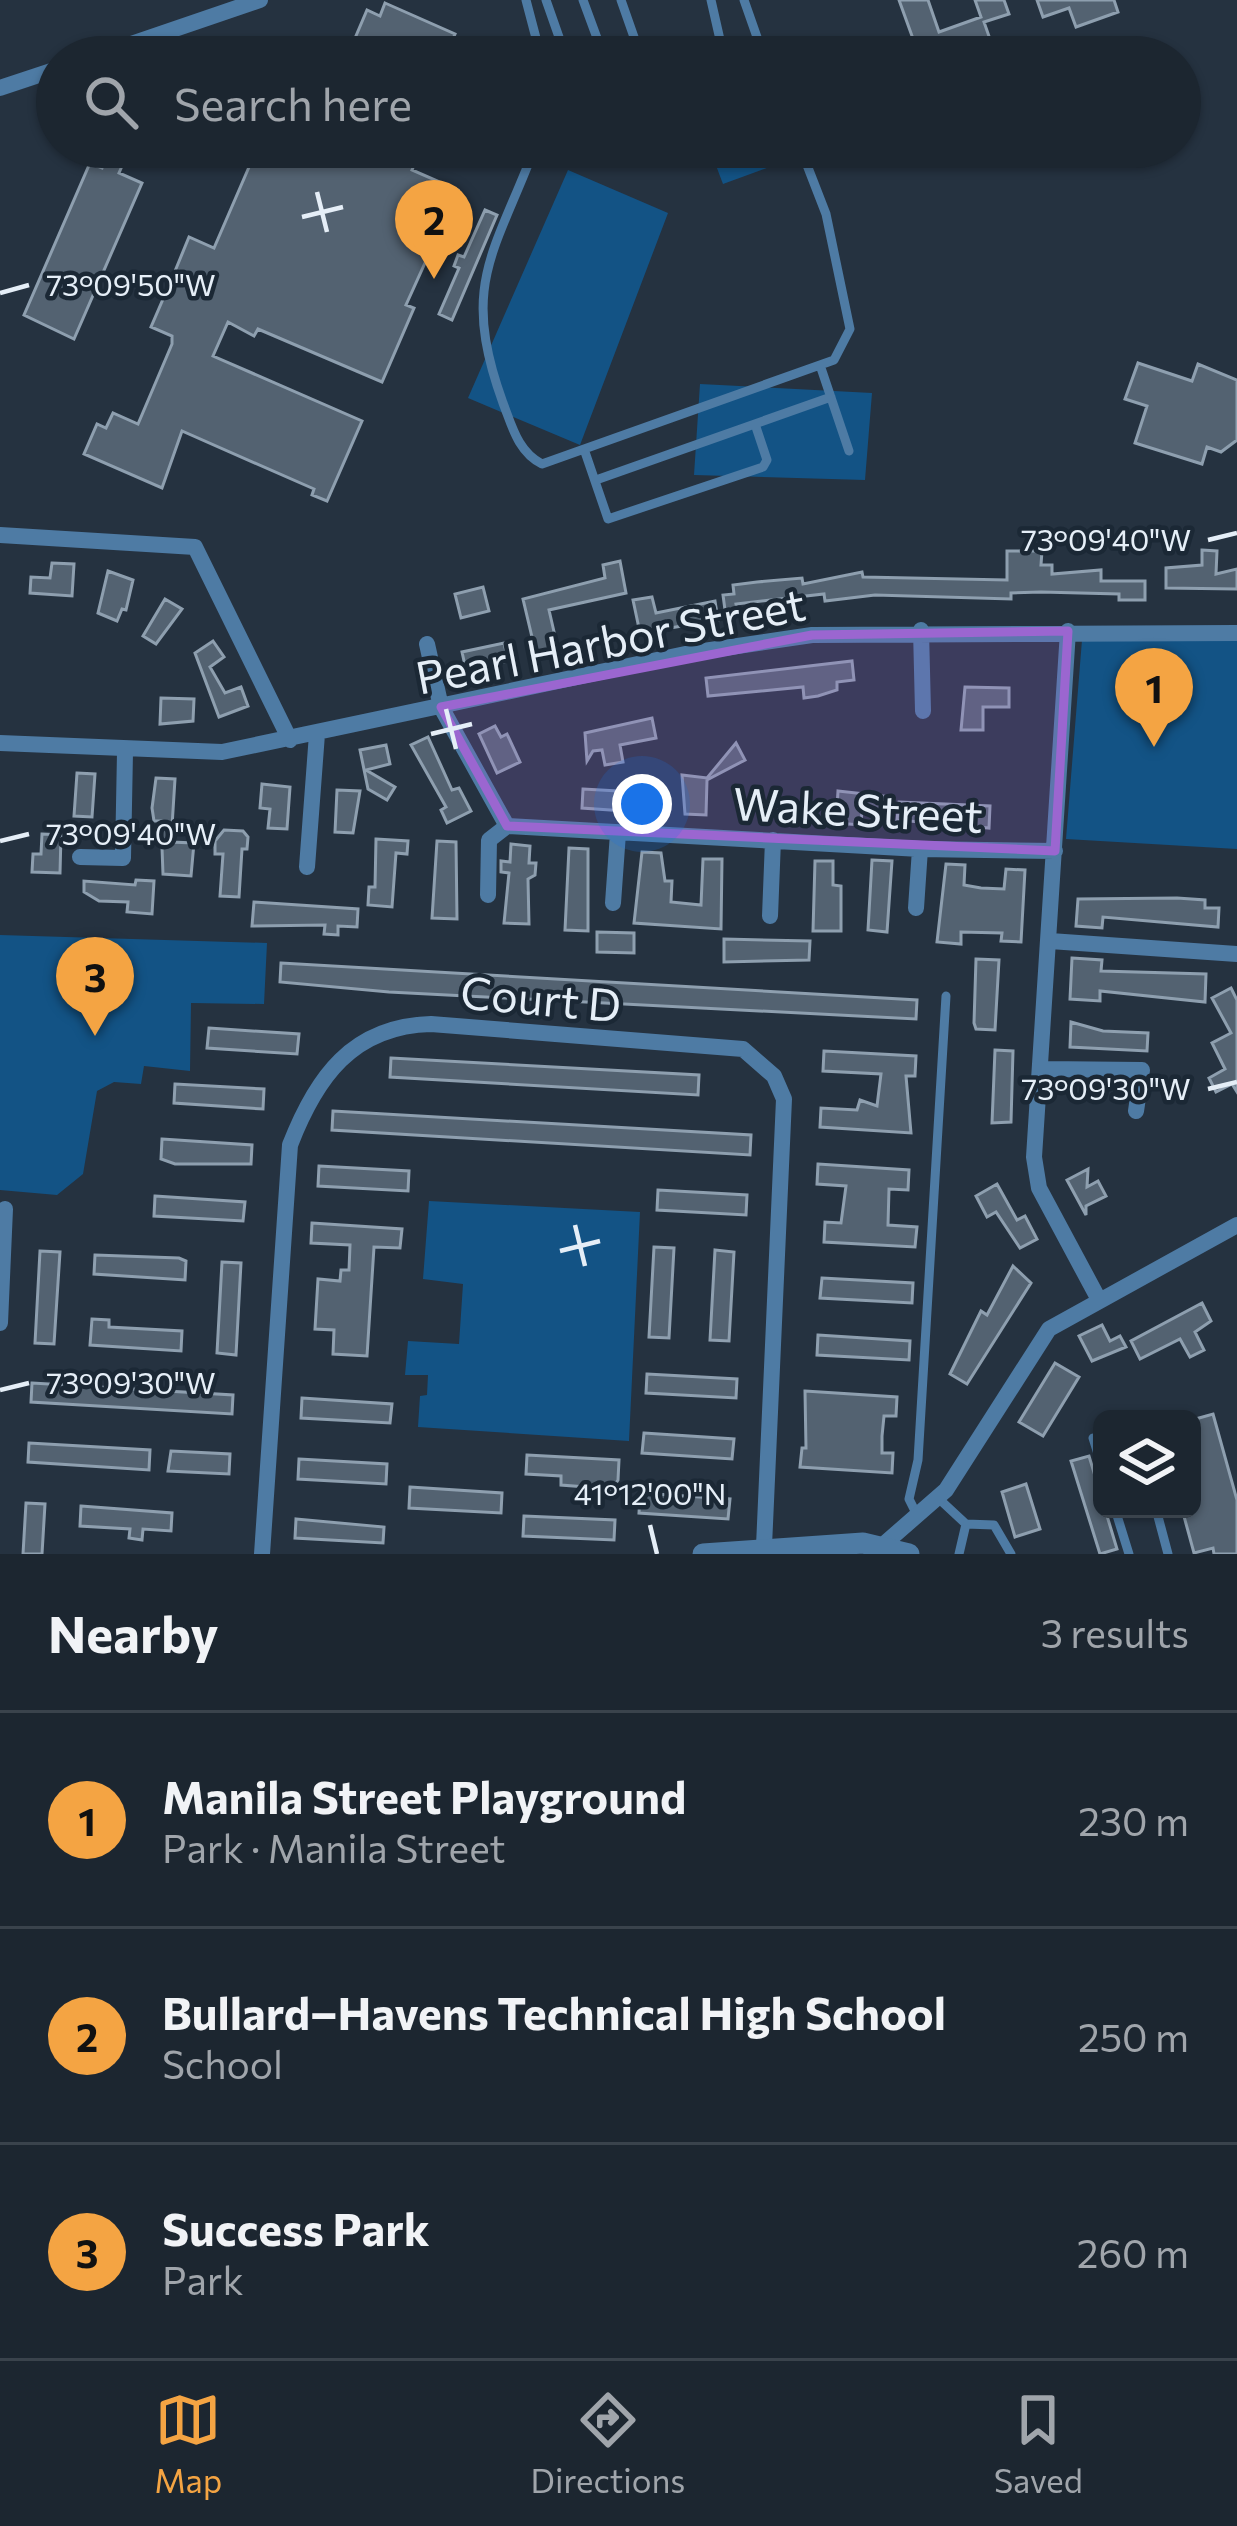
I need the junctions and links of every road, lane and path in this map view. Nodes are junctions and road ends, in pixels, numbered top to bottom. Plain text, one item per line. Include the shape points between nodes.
1 (260, 0) edge
2 (526, 0) edge
3 (546, 0) edge
4 (584, 0) edge
5 (621, 0) edge
6 (711, 0) edge
7 (744, 0) edge
8 (155, 36) edge
9 (535, 36) edge
10 (559, 36) edge
11 (597, 36) edge
12 (634, 36) edge
13 (719, 36) edge
14 (757, 36) edge
15 (36, 76) edge
16 (0, 88) edge
17 (526, 168) edge
18 (808, 168) edge
19 (820, 365) junction
20 (831, 397) junction
21 (755, 424) junction
22 (584, 449) junction
23 (849, 451) dead end
24 (596, 480) junction
25 (0, 535) edge
26 (921, 630) junction
27 (1069, 631) junction
28 (1237, 633) edge
29 (427, 644) dead end
30 (441, 706) junction
31 (923, 711) dead end
32 (316, 734) junction
33 (290, 740) junction
34 (0, 743) edge
35 (125, 752) junction
36 (507, 826) junction
37 (618, 833) junction
38 (773, 840) junction
39 (920, 849) junction
40 (1055, 851) junction
41 (80, 857) dead end
42 (307, 867) dead end
43 (488, 895) dead end
44 (613, 903) dead end
45 (916, 908) dead end
46 (770, 916) dead end
47 (1050, 941) junction
48 (1237, 954) edge
49 (946, 997) dead end
50 (1043, 1069) junction
51 (1136, 1111) dead end
52 (5, 1209) dead end
53 (1237, 1225) edge
54 (1098, 1298) junction
55 (0, 1323) edge
56 (938, 1498) junction
57 (917, 1515) junction
58 (1118, 1518) edge
59 (1158, 1518) edge
60 (966, 1524) junction
61 (883, 1545) junction
62 (764, 1546) junction
63 (815, 1549) edge
64 (262, 1554) edge
65 (703, 1554) edge
66 (909, 1554) edge
67 (958, 1554) edge
68 (1011, 1554) edge
69 (1129, 1554) edge
70 (1168, 1554) edge

1 - 8 street
2 - 9 lane
3 - 10 lane
4 - 11 lane
5 - 12 lane
6 - 13 lane
7 - 14 lane
15 - 16 street
17 - 22 lane via 482,286 484,349 531,458 542,464
18 - 19 lane via 850,329 834,360
19 - 20 lane
19 - 22 lane
20 - 21 lane
20 - 23 lane
21 - 24 lane
21 - 24 lane via 763,467 608,519
22 - 24 lane
25 - 33 street via 196,547
26 - 27 street, Pearl Harbor Street
26 - 30 street, Pearl Harbor Street via 812,634 690,653
26 - 31 street
27 - 28 street, Pearl Harbor Street
27 - 40 street
29 - 30 street
30 - 32 street, Pearl Harbor Street
30 - 36 street
32 - 33 street, Pearl Harbor Street
32 - 42 street
33 - 35 street, Pearl Harbor Street via 223,752
34 - 35 street, Pearl Harbor Street
35 - 41 street via 123,858
36 - 37 street, Wake Street
36 - 43 street via 489,840
37 - 38 street, Wake Street
37 - 44 street
38 - 39 street, Wake Street
38 - 46 street
39 - 40 street, Wake Street
39 - 45 street
40 - 47 street
47 - 48 street
47 - 50 street
49 - 57 lane via 918,1460 909,1498
50 - 51 street via 1142,1070
50 - 54 street via 1034,1157 1039,1188
52 - 55 street
53 - 54 street
54 - 56 street via 1049,1329
56 - 57 street
56 - 60 lane
57 - 61 street
58 - 69 lane
59 - 70 lane
60 - 67 lane
60 - 68 lane via 994,1525
61 - 63 street
61 - 66 street
62 - 63 street
62 - 64 street, Court D via 784,1099 774,1076 743,1049 430,1024 380,1032 334,1062 290,1145
62 - 65 street

